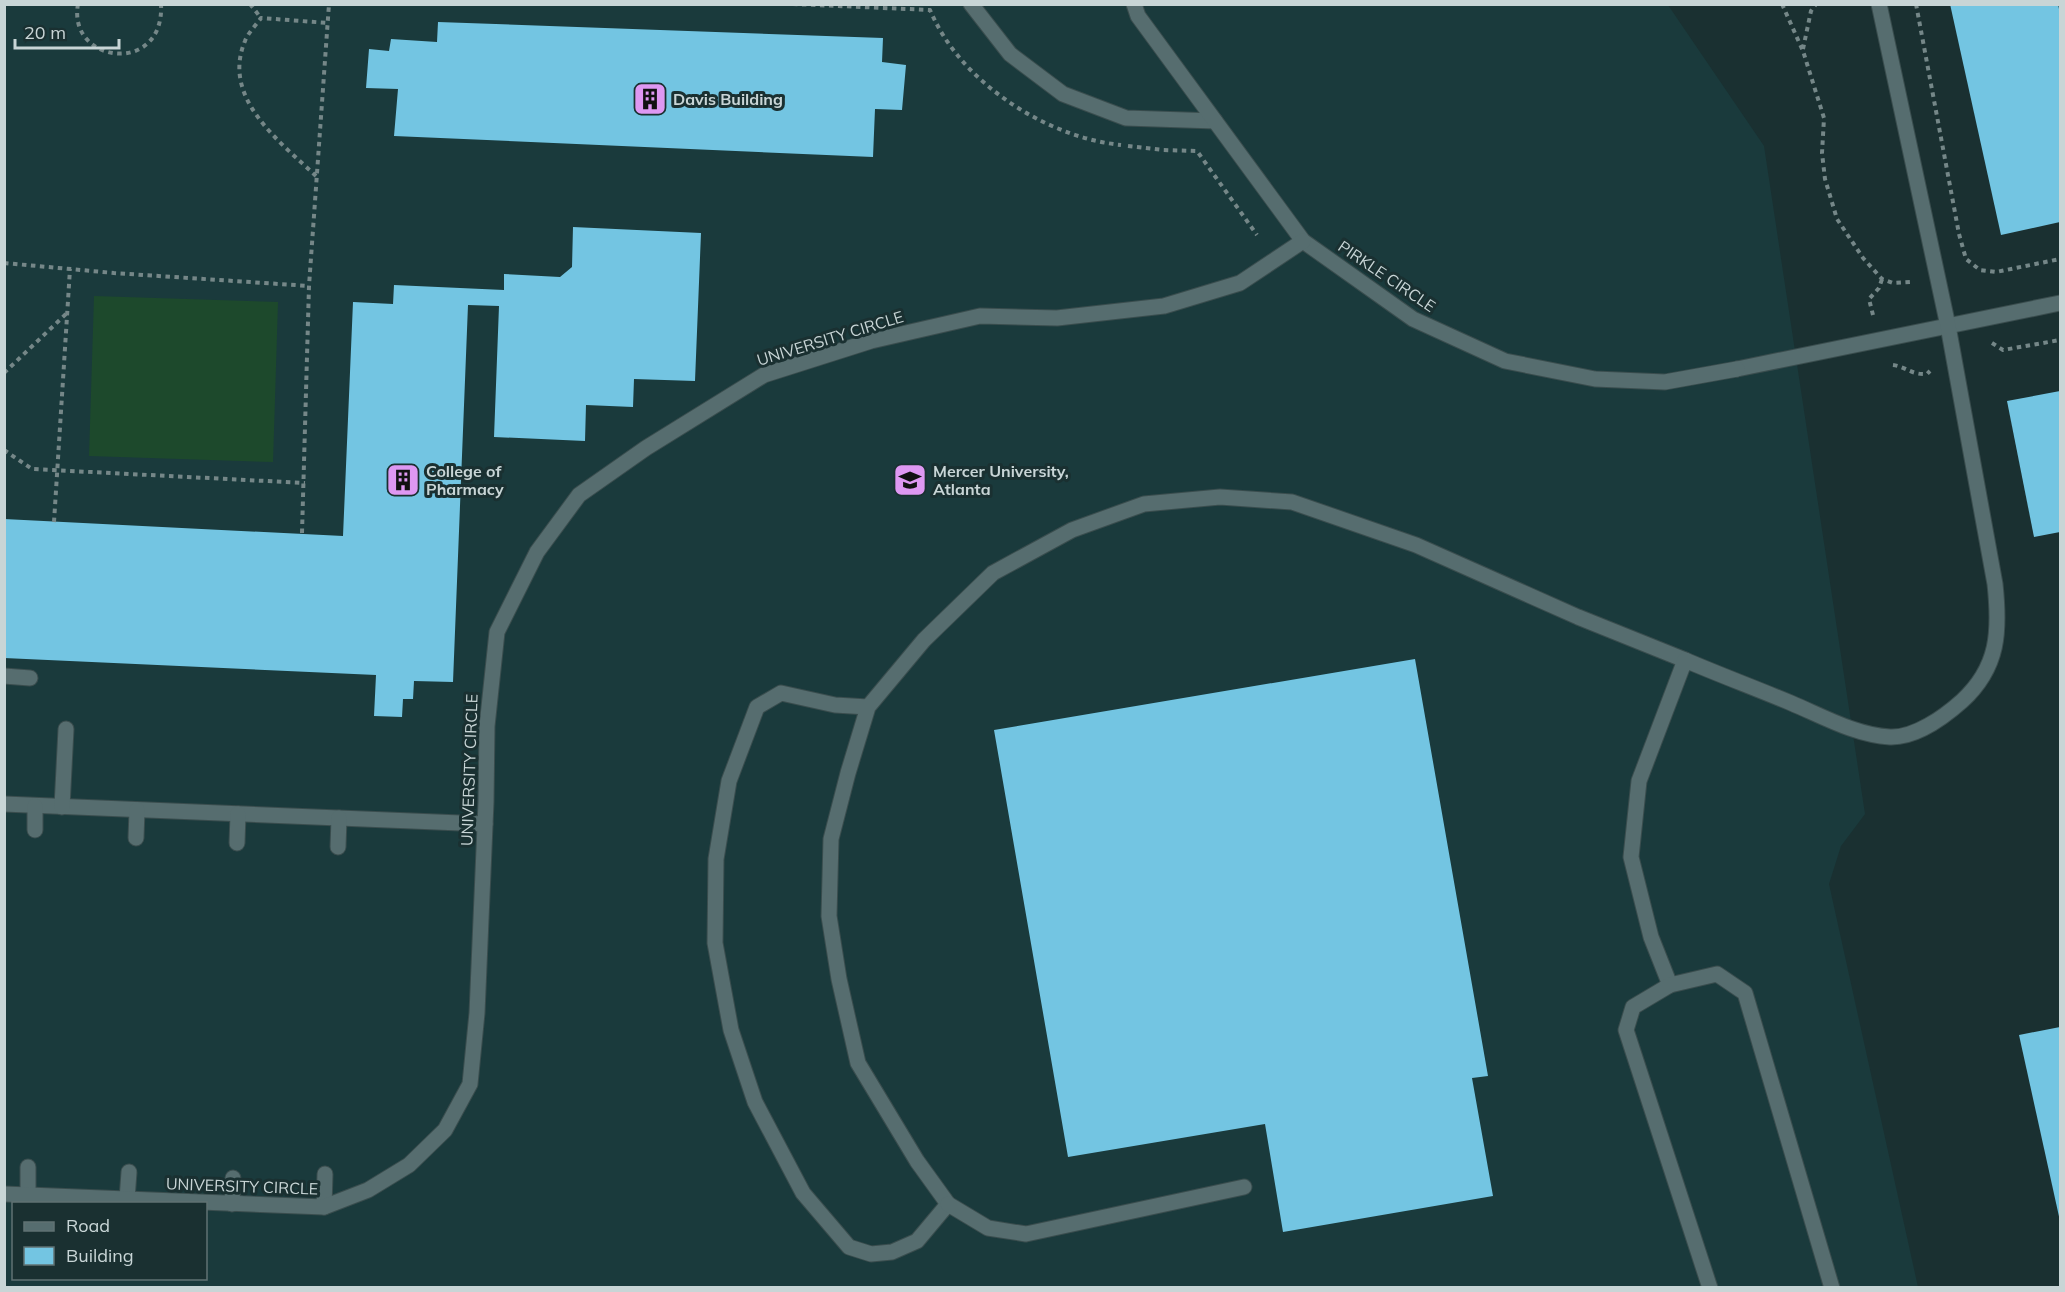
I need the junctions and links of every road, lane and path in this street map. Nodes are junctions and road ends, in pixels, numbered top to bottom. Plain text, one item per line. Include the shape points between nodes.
1 (78, 4) edge
2 (161, 4) edge
3 (250, 4) edge
4 (329, 4) edge
5 (971, 4) edge
6 (1134, 4) edge
7 (1782, 4) edge
8 (1816, 4) edge
9 (1879, 4) edge
10 (1916, 4) edge
11 (261, 18) junction
12 (328, 23) junction
13 (1803, 51) junction
14 (1215, 121) junction
15 (316, 176) junction
16 (1303, 241) junction
17 (2061, 260) edge
18 (4, 263) edge
19 (70, 269) junction
20 (1882, 279) junction
21 (1910, 282) dead end
22 (309, 286) junction
23 (2061, 303) edge
24 (68, 312) junction
25 (1873, 315) dead end
26 (1948, 326) junction
27 (2061, 340) edge
28 (1992, 343) dead end
29 (1885, 364) dead end
30 (1932, 367) dead end
31 (4, 373) edge
32 (4, 450) edge
33 (58, 471) junction
34 (305, 483) junction
35 (54, 522) dead end
36 (302, 534) dead end
37 (1684, 660) junction
38 (4, 676) edge
39 (30, 678) dead end
40 (868, 707) junction
41 (66, 729) dead end
42 (4, 804) edge
43 (35, 806) junction
44 (62, 807) junction
45 (137, 810) junction
46 (238, 814) junction
47 (339, 818) junction
48 (485, 824) junction
49 (35, 830) dead end
50 (136, 838) dead end
51 (237, 843) dead end
52 (338, 847) dead end
53 (1670, 985) junction
54 (28, 1167) dead end
55 (129, 1172) dead end
56 (325, 1174) dead end
57 (233, 1178) dead end
58 (1244, 1187) dead end
59 (4, 1194) edge
60 (28, 1195) junction
61 (127, 1199) junction
62 (190, 1202) edge
63 (207, 1203) edge
64 (232, 1204) junction
65 (948, 1204) junction
66 (324, 1207) junction
67 (1710, 1287) edge
68 (1832, 1287) edge

1 - 2 path via 79,24 85,37 95,47 120,54 138,50 153,38 160,27
3 - 11 path
4 - 12 path
5 - 14 street via 1010,54 1063,94 1126,118
6 - 14 street, PIRKLE CIRCLE via 1138,16
7 - 13 path
8 - 13 path
9 - 26 street
10 - 17 path via 1966,259 1980,270 1996,272
11 - 12 path
11 - 15 path via 240,54 240,84 246,102
12 - 15 path
13 - 20 path via 1824,118 1825,179 1837,219
14 - 16 street, PIRKLE CIRCLE
15 - 22 path
16 - 26 street, PIRKLE CIRCLE via 1413,319 1505,361 1594,379 1665,382
16 - 48 street, UNIVERSITY CIRCLE via 1240,283 1164,306 1057,318 980,316 871,341 764,375 579,495 537,552 497,632 487,726
18 - 19 path
19 - 22 path
19 - 24 path
20 - 21 path
20 - 25 path via 1869,299
22 - 34 path
23 - 26 street, PIRKLE CIRCLE
24 - 31 path
24 - 33 path
26 - 37 street via 1998,618 1995,650 1975,689 1947,714 1920,730 1891,737 1843,726
27 - 28 path via 2003,350
29 - 30 path via 1917,375 1927,374
32 - 33 path via 32,469
33 - 34 path
33 - 35 path
34 - 36 path
37 - 40 street via 1416,545 1292,502 1220,497 1144,504 1072,530 993,573 924,640
37 - 53 street via 1639,782 1631,857 1651,937
38 - 39 street
40 - 65 street via 831,839 829,916 839,980 858,1064
40 - 65 street via 834,705 781,693 757,706 729,781 716,859 715,943 731,1030 755,1102 803,1193 849,1247 871,1254 892,1252 917,1240
41 - 44 street
42 - 43 street
43 - 44 street
43 - 49 street
44 - 45 street
45 - 46 street
45 - 50 street
46 - 47 street
46 - 51 street
47 - 48 street
47 - 52 street
48 - 66 street, UNIVERSITY CIRCLE via 470,1084 445,1130 409,1165 368,1190
53 - 67 street via 1633,1006 1626,1030
53 - 68 street via 1717,974 1745,993
54 - 60 street
55 - 61 street
56 - 66 street
57 - 64 street
58 - 65 street via 1026,1234 988,1228
59 - 60 street, UNIVERSITY CIRCLE
60 - 61 street, UNIVERSITY CIRCLE
61 - 62 street, UNIVERSITY CIRCLE
63 - 64 street, UNIVERSITY CIRCLE
64 - 66 street, UNIVERSITY CIRCLE

